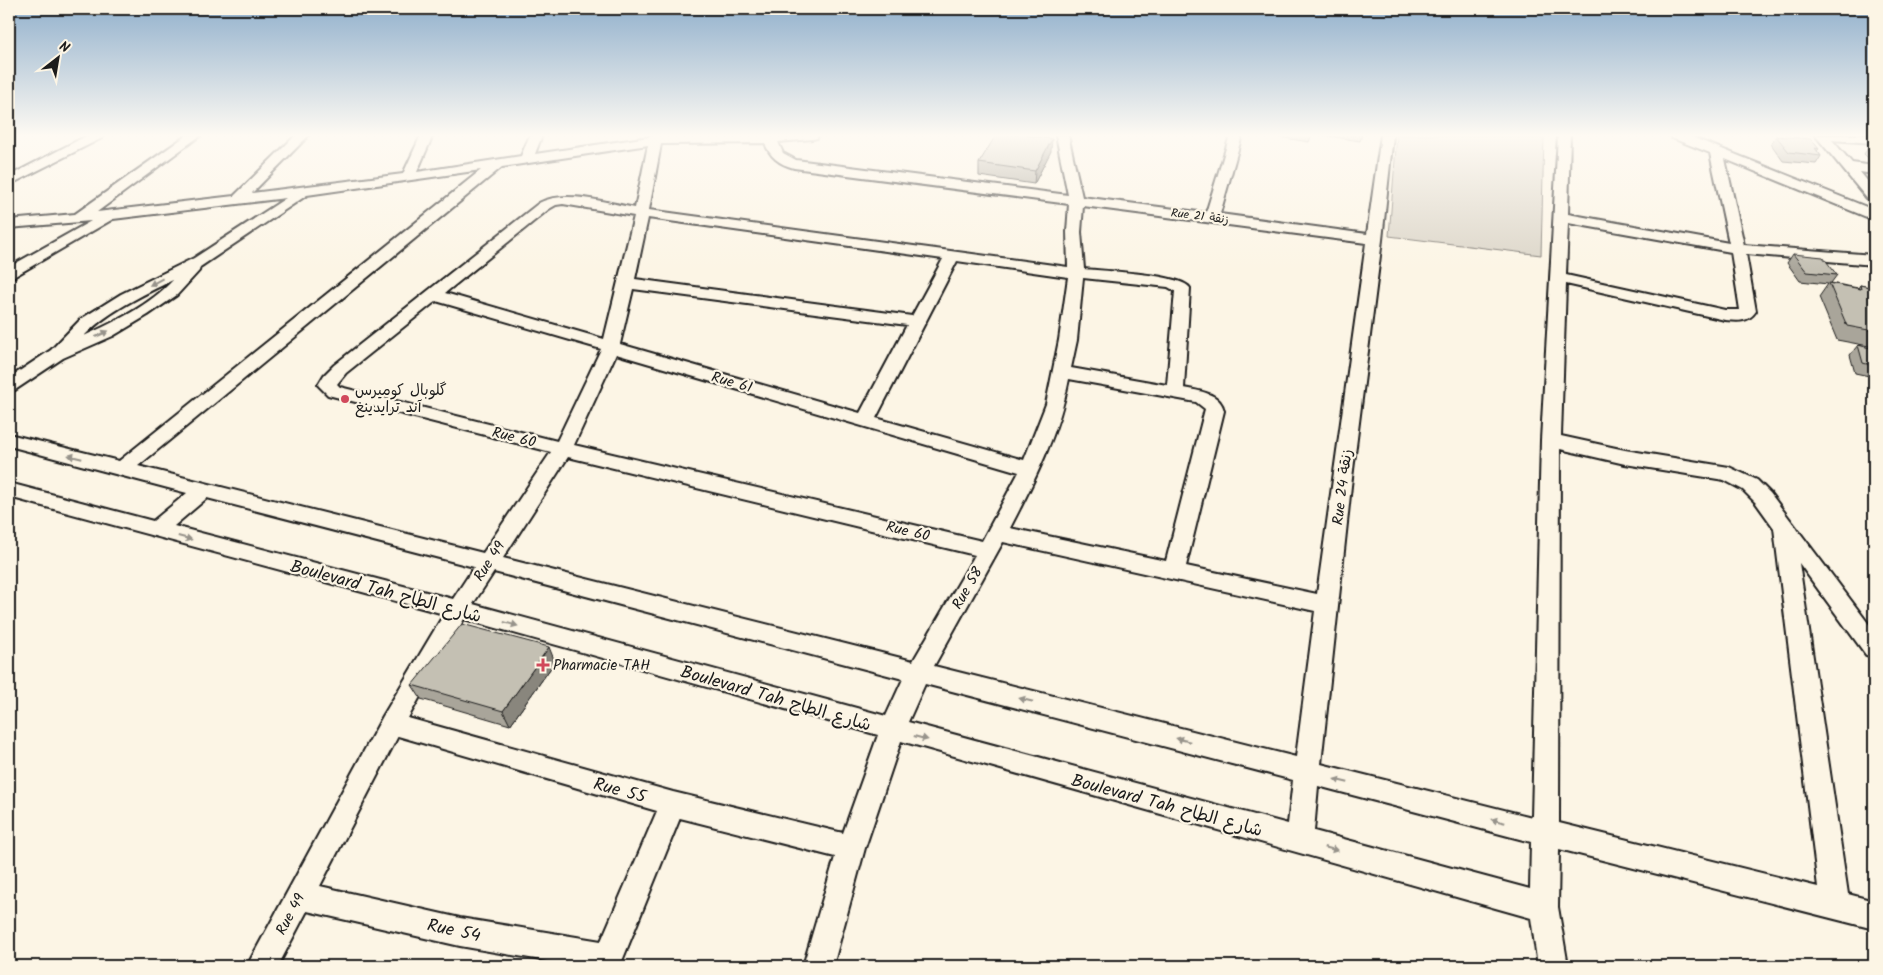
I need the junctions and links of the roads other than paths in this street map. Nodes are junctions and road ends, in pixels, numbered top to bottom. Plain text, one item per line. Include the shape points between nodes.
1 (130, 180) edge
2 (257, 180) edge
3 (381, 180) edge
4 (476, 180) edge
5 (647, 180) edge
6 (920, 180) edge
7 (1072, 180) edge
8 (1222, 180) edge
9 (1380, 180) edge
10 (1562, 180) edge
11 (1723, 180) edge
12 (1791, 180) edge
13 (1859, 180) edge
14 (306, 190) junction
15 (1874, 198) edge
16 (239, 199) junction
17 (1076, 201) junction
18 (641, 213) junction
19 (1874, 214) edge
20 (114, 215) junction
21 (1212, 216) junction
22 (1560, 217) junction
23 (78, 218) junction
24 (9, 224) edge
25 (1375, 240) junction
26 (1739, 248) junction
27 (953, 255) junction
28 (1874, 260) edge
29 (9, 273) edge
30 (1076, 273) junction
31 (1558, 278) junction
32 (627, 283) junction
33 (434, 295) junction
34 (920, 322) junction
35 (610, 348) junction
36 (1061, 372) junction
37 (9, 386) edge
38 (1175, 393) junction
39 (865, 421) junction
40 (9, 440) edge
41 (1550, 440) junction
42 (563, 449) junction
43 (122, 469) junction
44 (1032, 469) junction
45 (9, 490) edge
46 (203, 490) junction
47 (1784, 526) junction
48 (156, 530) junction
49 (993, 542) junction
50 (488, 563) junction
51 (1174, 571) junction
52 (1328, 605) junction
53 (458, 609) junction
54 (1874, 648) edge
55 (918, 672) junction
56 (392, 724) junction
57 (892, 730) junction
58 (1307, 772) junction
59 (673, 804) junction
60 (1546, 833) junction
61 (1299, 841) junction
62 (851, 848) junction
63 (300, 895) junction
64 (1835, 906) junction
65 (1544, 907) junction
66 (1874, 915) edge
67 (607, 962) edge
68 (262, 966) edge
69 (818, 966) edge
70 (1554, 966) edge

1 - 23 street
2 - 16 street
3 - 14 street
4 - 43 street
5 - 18 street, Rue 49
6 - 17 street, Rue 21 زنقة
7 - 17 street, Rue 58
8 - 21 street
9 - 25 street, Rue 24 زنقة
10 - 22 street
11 - 26 street
12 - 19 street
13 - 15 street
14 - 16 street
14 - 37 street via 199,261 171,292 142,312 57,354
16 - 20 street
17 - 21 street, Rue 21 زنقة
17 - 30 street, Rue 58
18 - 27 street
18 - 32 street, Rue 49
18 - 33 street, Rue 60 via 553,201
20 - 23 street
20 - 29 street
21 - 25 street, Rue 21 زنقة
22 - 26 street
22 - 31 street
23 - 24 street
25 - 52 street, Rue 24 زنقة
26 - 28 street
26 - 31 street via 1748,311 1742,316
27 - 30 street
27 - 34 street
30 - 36 street, Rue 58
30 - 38 street via 1171,283 1182,288
31 - 41 street
32 - 34 street
32 - 35 street, Rue 49
33 - 35 street, Rue 61
33 - 42 street, Rue 60 via 340,369 327,385 334,391
34 - 39 street
35 - 39 street, Rue 61
35 - 42 street, Rue 49
36 - 38 street
36 - 44 street, Rue 58 via 1055,404
38 - 51 street via 1206,399 1215,411
39 - 44 street, Rue 61
43 -> 40 street
41 - 47 street via 1625,457 1729,474 1758,491
41 - 60 street
42 - 49 street, Rue 60
42 - 50 street, Rue 49
43 - 46 street
44 - 49 street, Rue 58
45 - 48 street, Boulevard Tah شارع الطاح
46 - 48 street
46 - 50 street
47 - 54 street
47 - 64 street
48 -> 53 street, Boulevard Tah شارع الطاح
49 - 51 street, Rue 60
49 - 55 street, Rue 58
50 - 53 street, Rue 49
50 - 55 street
51 - 52 street, Rue 60
52 - 58 street, Rue 24 زنقة
53 - 56 street, Rue 49
53 -> 57 street, Boulevard Tah شارع الطاح
55 - 57 street, Rue 58
58 -> 55 street
56 - 59 street, Rue 55
56 - 63 street, Rue 49
57 -> 61 street, Boulevard Tah شارع الطاح
57 - 62 street, Rue 58
60 -> 58 street
58 - 61 street, Rue 24 زنقة
59 - 62 street, Rue 55
59 - 67 street, Rue 54
60 - 64 street
60 - 65 street
61 -> 65 street, Boulevard Tah شارع الطاح
62 - 69 street, Rue 58
63 - 67 street, Rue 54
63 - 68 street, Rue 49
64 - 66 street
65 - 70 street

